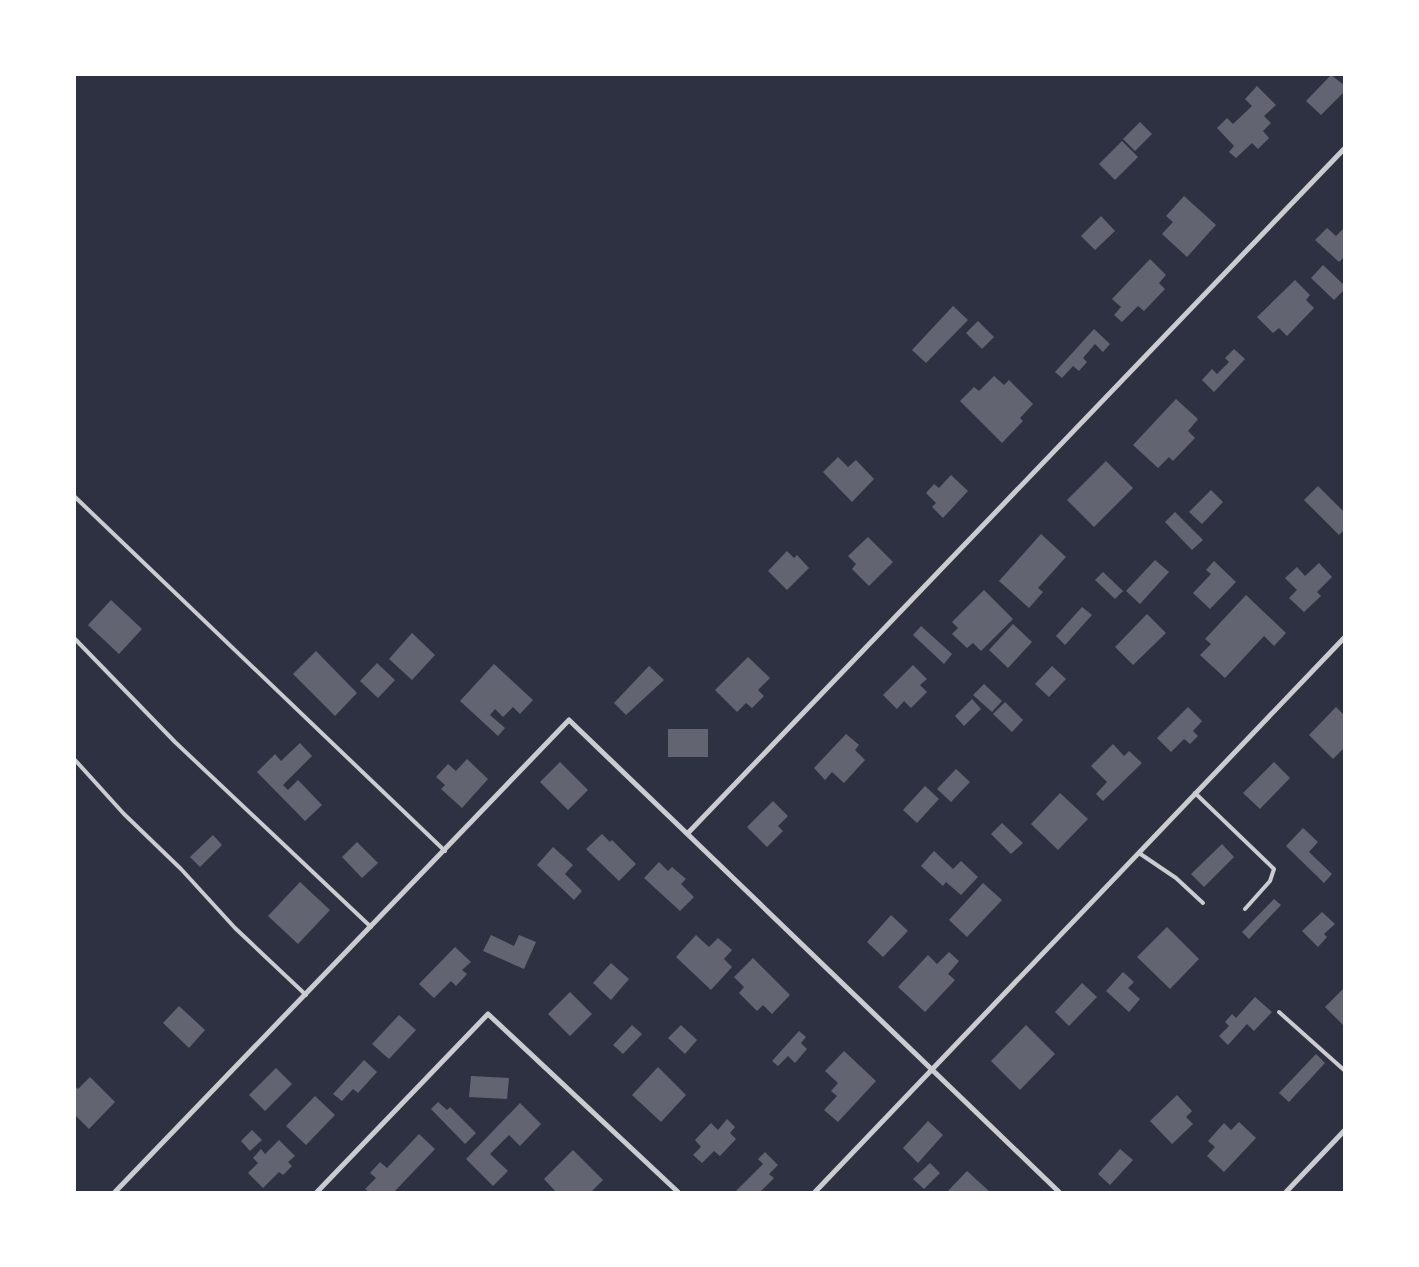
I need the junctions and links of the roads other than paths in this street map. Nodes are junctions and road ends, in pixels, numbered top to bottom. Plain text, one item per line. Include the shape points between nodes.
1 (1344, 149) edge
2 (75, 497) edge
3 (1344, 638) edge
4 (75, 639) edge
5 (75, 760) edge
6 (1196, 793) junction
7 (688, 833) junction
8 (445, 851) junction
9 (1139, 853) junction
10 (1203, 903) dead end
11 (1245, 909) dead end
12 (371, 928) junction
13 (306, 995) junction
14 (1279, 1012) dead end
15 (931, 1069) junction
16 (1344, 1070) edge
17 (1344, 1131) edge
18 (115, 1192) edge
19 (317, 1192) edge
20 (678, 1192) edge
21 (815, 1192) edge
22 (1059, 1192) edge
23 (1286, 1192) edge

1 - 7 street
2 - 8 lane
3 - 6 street
4 - 12 lane via 175,742
5 - 13 lane via 235,928
6 - 9 street
6 - 11 lane via 1274,869 1270,881
7 - 8 street via 569,720
7 - 15 street
8 - 12 street
9 - 10 lane via 1176,878
9 - 15 street
12 - 13 street
13 - 18 street
14 - 16 lane
15 - 21 street
15 - 22 street
17 - 23 street
19 - 20 street via 488,1014

